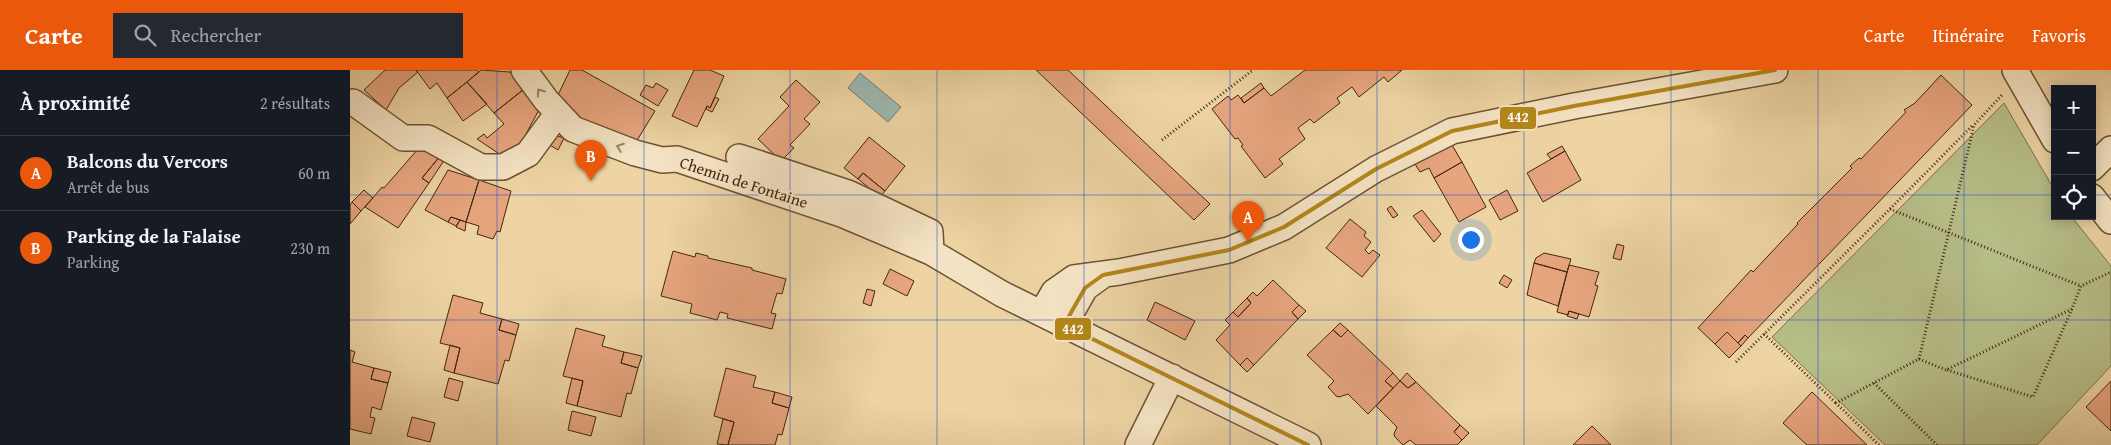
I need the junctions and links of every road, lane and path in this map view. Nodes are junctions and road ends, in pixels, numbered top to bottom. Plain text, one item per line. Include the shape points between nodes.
1 (524, 70) edge
2 (1253, 70) edge
3 (1775, 70) edge
4 (2018, 76) edge
5 (1687, 77) edge
6 (353, 102) dead end
7 (558, 113) junction
8 (1974, 125) junction
9 (2051, 133) edge
10 (1162, 140) dead end
11 (2111, 149) edge
12 (739, 157) dead end
13 (2096, 164) edge
14 (2096, 201) edge
15 (1890, 209) junction
16 (2111, 220) edge
17 (1950, 232) junction
18 (930, 252) junction
19 (2111, 272) edge
20 (1103, 275) junction
21 (2081, 286) junction
22 (2072, 309) junction
23 (1042, 313) junction
24 (1064, 325) junction
25 (1764, 334) junction
26 (1919, 359) junction
27 (1736, 362) dead end
28 (1946, 370) junction
29 (1172, 377) junction
30 (1874, 383) junction
31 (1836, 403) junction
32 (1138, 445) edge
33 (1308, 445) edge
34 (1879, 445) edge
35 (1937, 445) edge

7 -> 1 street, Chemin de Fontaine
2 - 10 path
3 - 5 street
4 - 8 path
4 - 9 street
5 - 20 street via 1452,131 1376,169 1284,227 1230,250
6 - 7 street via 403,138 428,138 480,167 503,167 528,154
18 -> 7 street, Chemin de Fontaine via 844,215 677,159 662,160 635,153 573,129
8 - 15 path
8 - 17 path
11 - 13 street
12 - 18 street via 848,193 930,232
14 - 16 street
15 - 17 path
15 - 25 path
17 - 21 path
17 - 26 path
18 - 23 street, Chemin de Fontaine
19 - 21 path
20 - 23 street via 1087,275 1063,284 1054,292
20 - 24 street via 1085,288
21 - 22 path
22 - 28 path
22 - 28 path via 2033,397
23 - 24 street, Chemin de Fontaine
24 - 29 street, Chemin de Fontaine
25 - 27 path
25 - 31 path
26 - 28 path
26 - 30 path
29 - 32 street
29 - 33 street, Chemin de Fontaine
30 - 31 path
30 - 35 path
31 - 34 path

